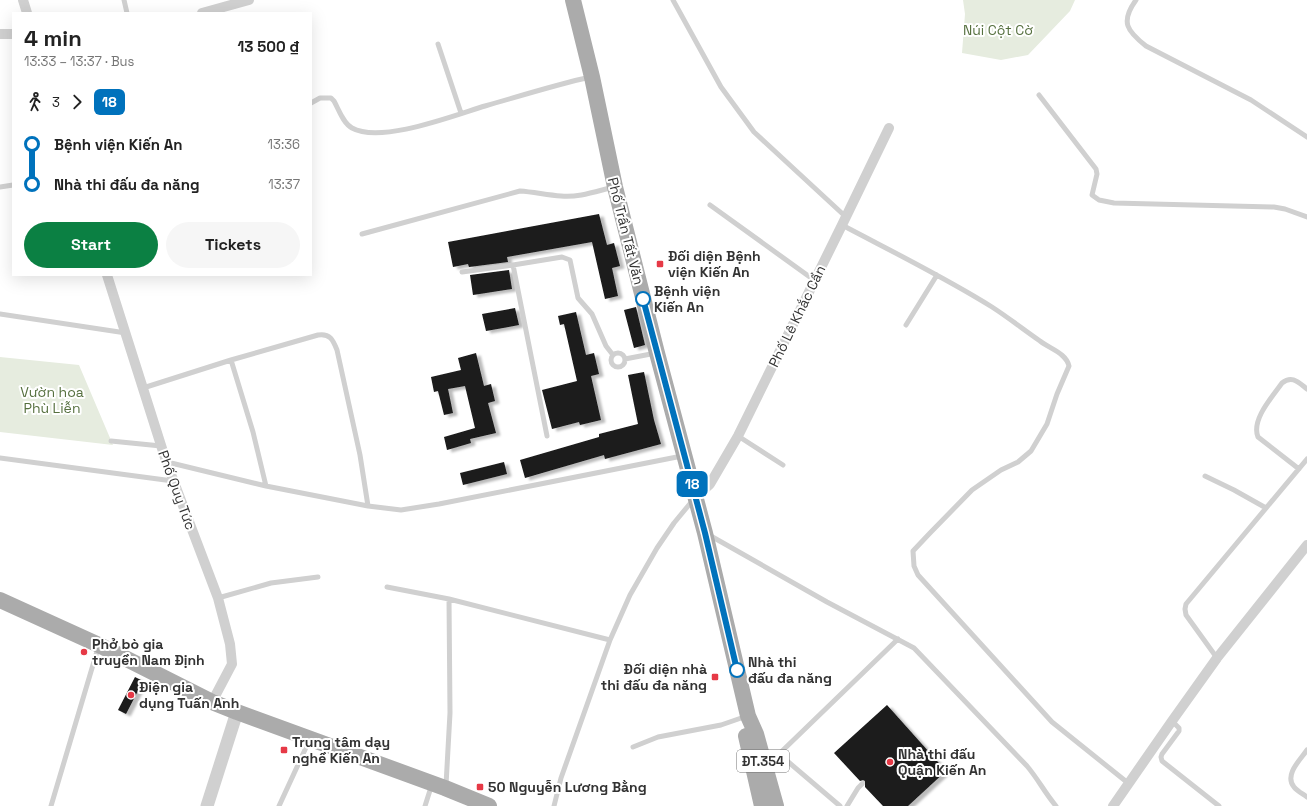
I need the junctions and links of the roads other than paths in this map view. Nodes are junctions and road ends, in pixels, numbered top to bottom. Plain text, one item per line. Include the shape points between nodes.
1 (23, 0) edge
2 (124, 0) edge
3 (249, 0) edge
4 (573, 0) edge
5 (673, 0) edge
6 (1136, 0) edge
7 (27, 12) edge
8 (127, 12) edge
9 (207, 12) edge
10 (0, 34) edge
11 (12, 34) edge
12 (438, 44) dead end
13 (592, 77) junction
14 (1039, 95) dead end
15 (312, 102) edge
16 (461, 113) junction
17 (888, 128) dead end
18 (1307, 136) edge
19 (12, 185) edge
20 (0, 187) edge
21 (615, 187) junction
22 (710, 205) dead end
23 (1307, 217) edge
24 (844, 221) junction
25 (362, 234) dead end
26 (513, 265) junction
27 (462, 272) dead end
28 (937, 275) junction
29 (106, 276) edge
30 (814, 280) junction
31 (0, 314) edge
32 (906, 325) dead end
33 (126, 333) junction
34 (656, 353) junction
35 (613, 355) junction
36 (625, 359) junction
37 (231, 360) junction
38 (143, 388) junction
39 (1307, 388) edge
40 (547, 436) dead end
41 (738, 436) junction
42 (111, 441) dead end
43 (161, 446) junction
44 (684, 455) junction
45 (0, 458) edge
46 (1307, 459) edge
47 (166, 461) junction
48 (783, 465) dead end
49 (1299, 469) junction
50 (1205, 476) dead end
51 (173, 481) junction
52 (266, 486) junction
53 (695, 498) junction
54 (368, 506) junction
55 (1266, 508) junction
56 (705, 533) junction
57 (1307, 545) edge
58 (318, 576) dead end
59 (387, 587) dead end
60 (218, 598) junction
61 (449, 599) junction
62 (0, 600) edge
63 (898, 639) junction
64 (610, 640) junction
65 (99, 645) junction
66 (1217, 658) junction
67 (212, 702) junction
68 (237, 712) junction
69 (748, 716) junction
70 (1172, 721) junction
71 (310, 739) junction
72 (633, 747) dead end
73 (1307, 750) edge
74 (779, 754) junction
75 (766, 770) junction
76 (1128, 783) junction
77 (862, 784) dead end
78 (439, 786) junction
79 (1307, 797) edge
80 (51, 806) edge
81 (207, 806) edge
82 (279, 806) edge
83 (426, 806) edge
84 (488, 806) edge
85 (554, 806) edge
86 (762, 806) edge
87 (776, 806) edge
88 (840, 806) edge
89 (847, 806) edge
90 (1056, 806) edge
91 (1113, 806) edge
92 (1219, 806) edge

1 - 7 street
2 - 8 lane
3 - 9 street
4 - 13 main road, Phố Trần Tất Văn / ĐT.354
5 - 24 lane via 721,87 754,132
6 - 18 lane via 1130,8 1127,21 1134,37 1146,46 1251,100
10 - 11 street
12 - 16 lane
13 - 16 lane
13 - 21 main road, Phố Trần Tất Văn / ĐT.354
14 - 23 lane via 1096,169 1092,195 1099,200 1138,204 1274,207
15 - 16 lane via 320,98 331,98 346,124 367,132 393,131 425,125
17 - 24 street, Phố Lê Khắc Cần
19 - 20 lane
21 - 25 lane via 562,196 520,191
21 - 34 main road, Phố Trần Tất Văn / ĐT.354
22 - 30 lane
24 - 28 lane
24 - 30 street, Phố Lê Khắc Cần
26 - 27 lane
26 - 35 lane via 562,257 570,260 578,298 592,314 606,346
26 - 40 lane
28 - 32 lane
28 - 76 lane via 993,308 1064,357 1069,366 1046,424 1031,451 1018,462 1001,470 972,490 913,551 914,566 918,575 1052,722
29 - 33 street, Phố Quy Tức
30 - 41 street, Phố Lê Khắc Cần
31 - 33 lane
33 - 38 street, Phố Quy Tức
34 - 36 lane
34 - 44 main road, Phố Trần Tất Văn / ĐT.354
35 - 36 lane via 618,353
35 - 36 lane via 611,361 614,366 620,366
37 - 38 lane
37 - 52 lane
37 - 54 lane via 318,335 329,336 337,350 360,455
38 - 43 street, Phố Quy Tức
39 - 49 lane via 1293,379 1282,383 1263,409 1256,432 1258,437
41 - 48 lane
41 - 53 street, Phố Lê Khắc Cần via 710,484
42 - 43 lane
43 - 47 street, Phố Quy Tức
44 - 53 main road, Phố Trần Tất Văn / ĐT.354
44 - 54 lane via 401,510
45 - 51 lane
46 - 49 lane
47 - 51 street, Phố Quy Tức
47 - 52 lane
49 - 55 lane
50 - 55 lane
51 - 60 street, Phố Quy Tức
52 - 54 lane
53 - 56 main road, Phố Trần Tất Văn / ĐT.354
53 - 64 lane via 657,548 630,595
55 - 66 lane via 1186,604 1186,615
56 - 63 lane
56 - 69 main road, Phố Trần Tất Văn / ĐT.354
57 - 66 street
58 - 60 lane via 271,583
59 - 61 lane
60 - 67 street, Phố Quy Tức via 230,644 232,664
61 - 64 lane
61 - 78 lane via 450,713
62 - 65 main road
63 - 74 lane
63 - 90 lane via 914,648 995,732 1027,766
64 - 85 lane via 561,778
65 - 67 main road
65 - 80 lane
66 - 70 street
67 - 68 main road
68 - 71 main road
68 - 81 street
69 - 72 lane via 721,725 658,738
69 - 75 main road, Phố Trần Tất Văn / ĐT.354
69 - 86 main road, Phố Trần Tất Văn / ĐT.354 via 746,737
70 - 76 street
70 - 92 lane via 1179,731 1162,754 1162,761
71 - 78 main road
71 - 82 lane
73 - 79 lane via 1290,776 1294,788
74 - 75 lane
74 - 88 lane
75 - 87 main road, Phố Trần Tất Văn / ĐT.354
76 - 91 street
77 - 89 lane
78 - 83 lane
78 - 84 main road

